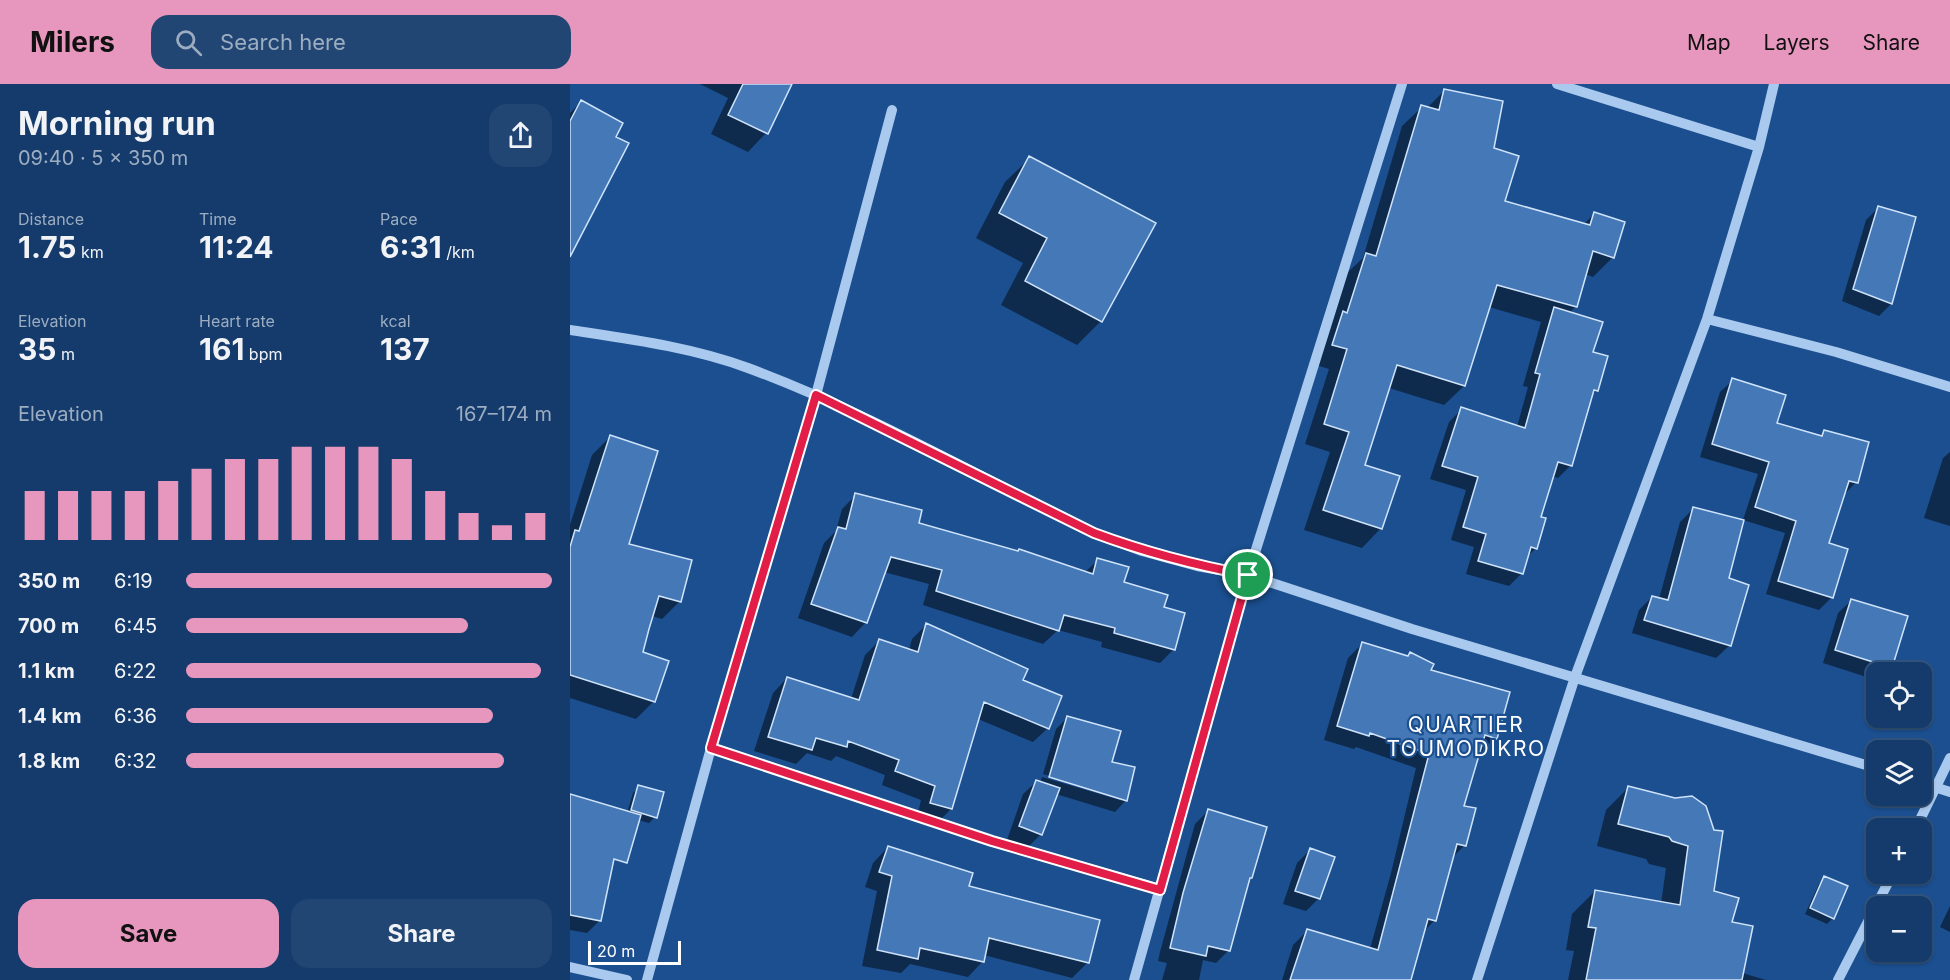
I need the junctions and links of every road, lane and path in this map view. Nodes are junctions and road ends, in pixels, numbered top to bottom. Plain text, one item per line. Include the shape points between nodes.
1 (1402, 84) edge
2 (1557, 84) edge
3 (1774, 84) edge
4 (891, 110) dead end
5 (1759, 147) junction
6 (1707, 319) junction
7 (570, 330) edge
8 (1950, 387) edge
9 (816, 395) junction
10 (1248, 575) junction
11 (1575, 677) junction
12 (711, 748) junction
13 (1950, 758) edge
14 (1866, 765) edge
15 (1932, 786) edge
16 (1937, 788) junction
17 (1950, 792) edge
18 (1921, 818) edge
19 (1887, 884) edge
20 (1160, 890) junction
21 (570, 967) edge
22 (627, 980) edge
23 (646, 980) edge
24 (1134, 980) edge
25 (1477, 980) edge
26 (1838, 980) edge

1 - 10 street
2 - 5 street
3 - 5 street
4 - 9 street
5 - 6 street
6 - 8 street
6 - 11 street
7 - 9 street via 685,350 746,367
9 - 10 street via 1094,533 1153,554
9 - 12 street
10 - 11 street
10 - 20 street
11 - 14 street
11 - 25 street
12 - 20 street via 992,841
12 - 23 street
13 - 16 street
15 - 16 street
16 - 17 street
16 - 18 street
19 - 26 street
20 - 24 street
21 - 22 street

